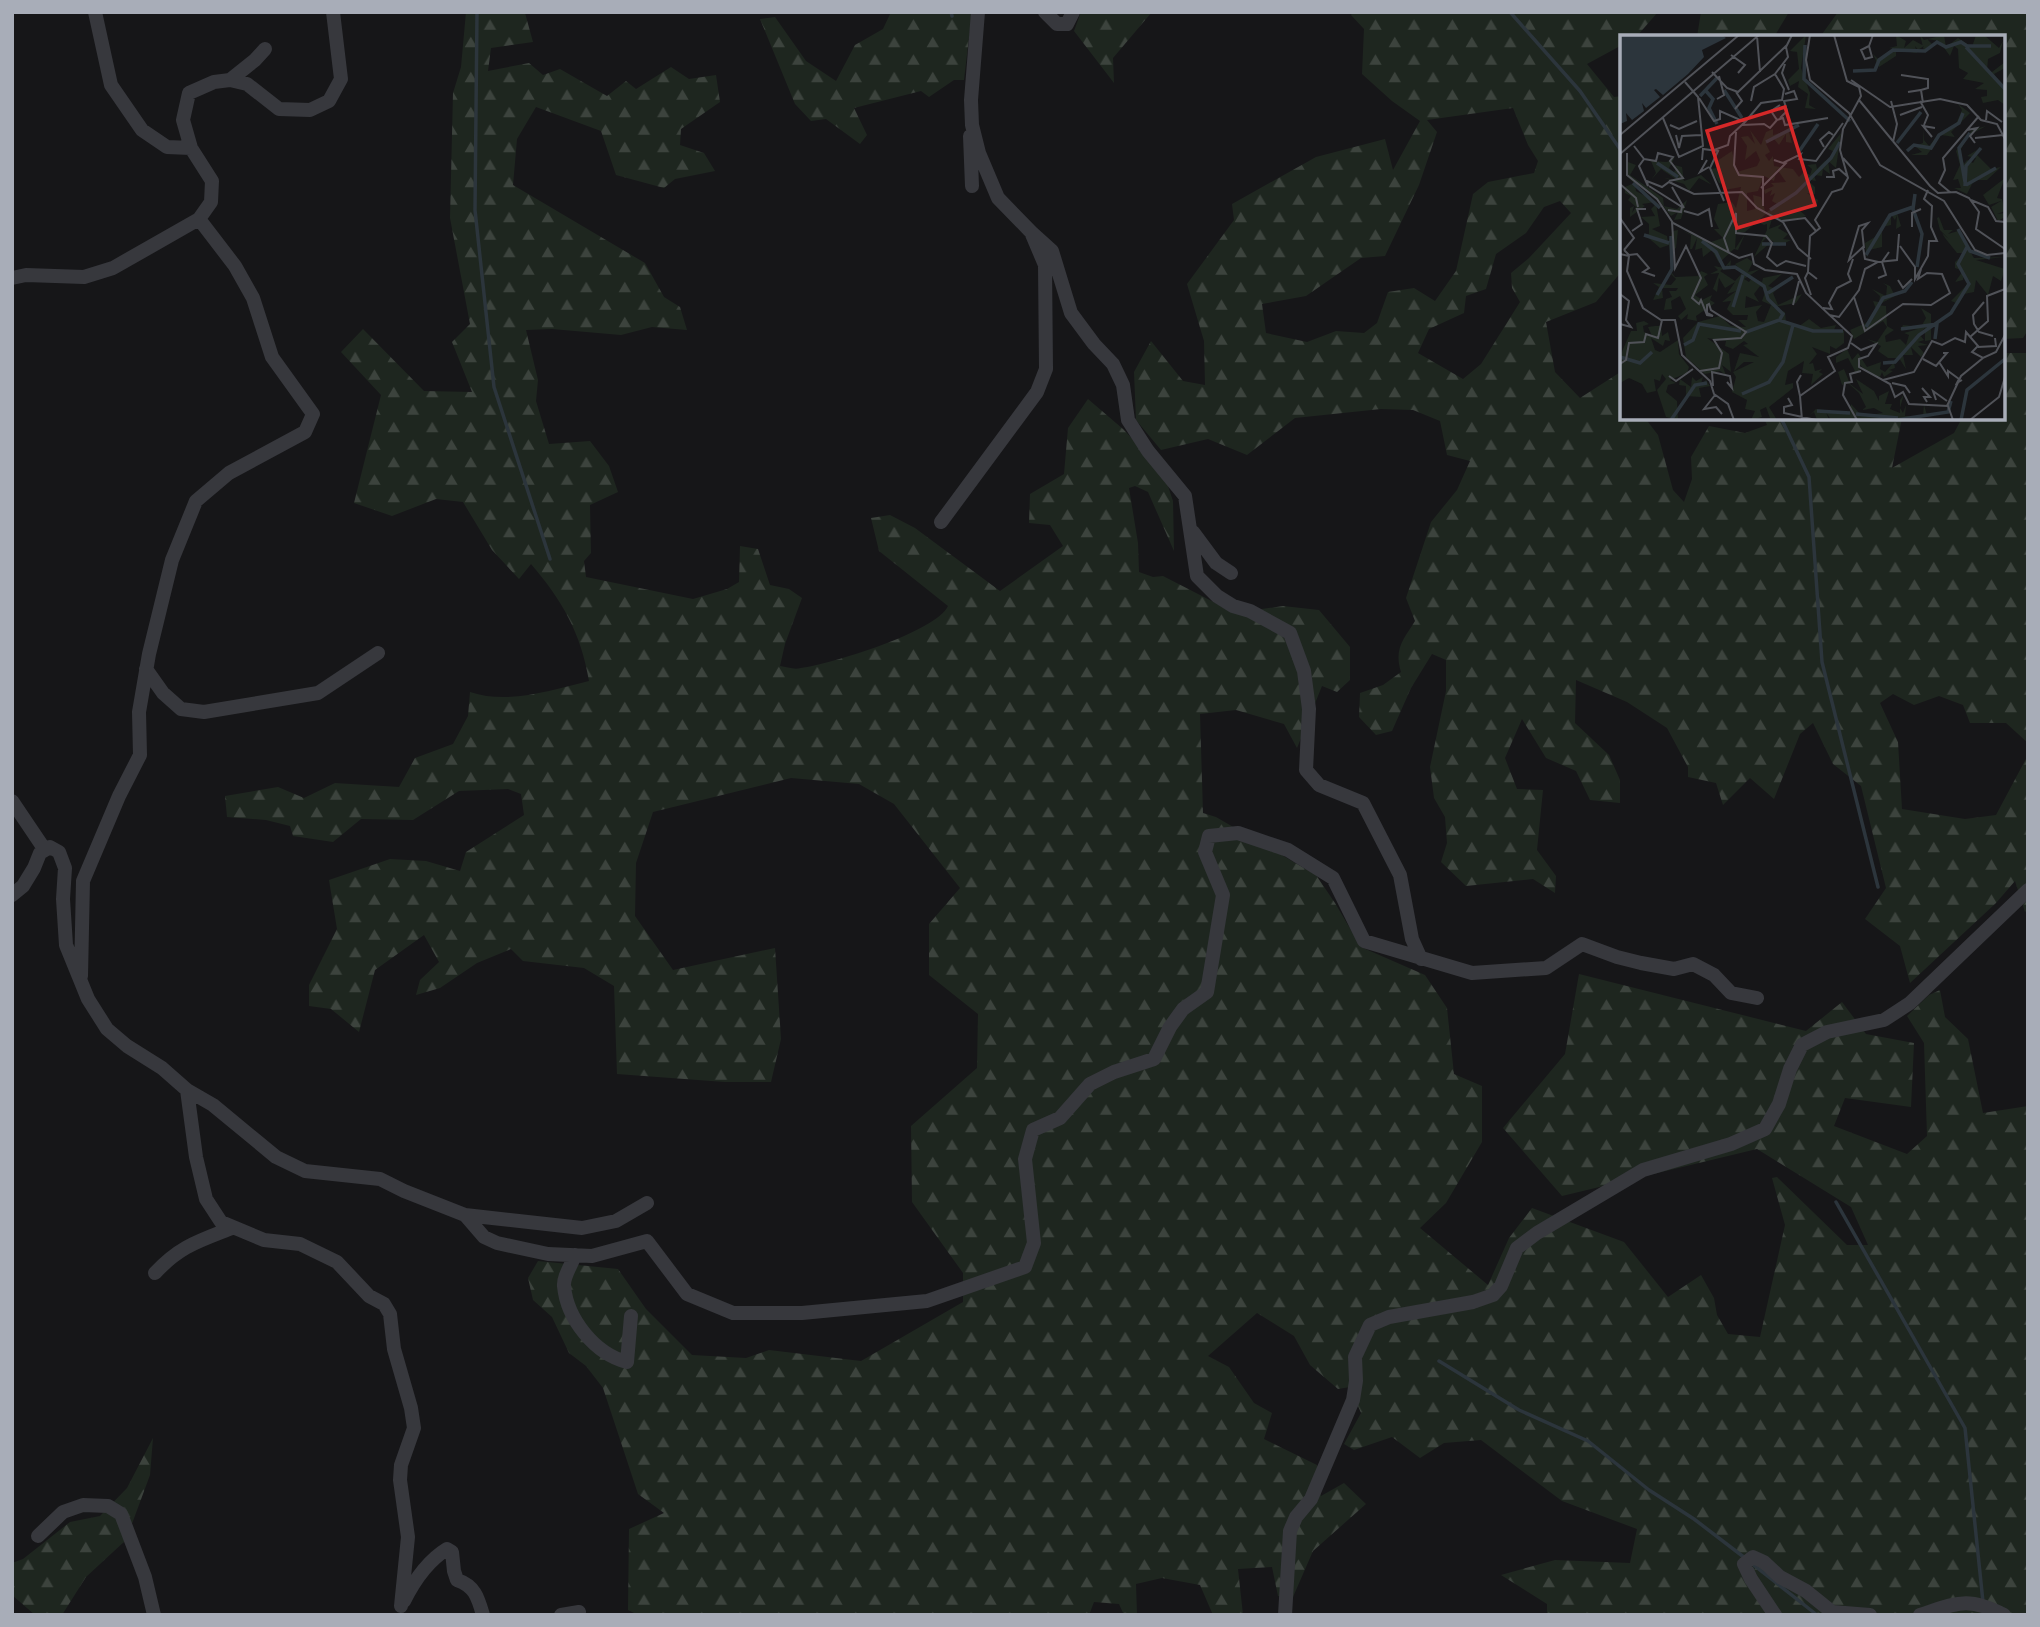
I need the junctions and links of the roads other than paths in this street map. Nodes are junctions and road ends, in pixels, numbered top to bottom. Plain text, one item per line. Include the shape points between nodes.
1 (95, 12) edge
2 (333, 12) edge
3 (978, 12) edge
4 (1045, 12) edge
5 (1073, 12) edge
6 (265, 49) dead end
7 (230, 80) junction
8 (972, 125) junction
9 (191, 148) junction
10 (972, 186) dead end
11 (199, 219) junction
12 (1031, 232) junction
13 (12, 278) edge
14 (941, 522) dead end
15 (1190, 528) junction
16 (1231, 573) dead end
17 (378, 653) dead end
18 (146, 669) junction
19 (12, 801) edge
20 (45, 850) junction
21 (2028, 890) edge
22 (12, 895) edge
23 (1422, 959) junction
24 (81, 978) junction
25 (1757, 999) dead end
26 (187, 1090) junction
27 (647, 1203) dead end
28 (465, 1215) junction
29 (232, 1228) junction
30 (575, 1255) junction
31 (155, 1273) dead end
32 (631, 1316) dead end
33 (38, 1536) dead end
34 (401, 1610) edge
35 (579, 1612) dead end
36 (154, 1615) edge
37 (483, 1615) edge
38 (561, 1615) edge
39 (1285, 1615) edge
40 (1775, 1615) edge
41 (1870, 1615) edge
42 (1920, 1615) edge
43 (2004, 1615) edge

1 - 9 street via 111,85 142,130 167,147
2 - 7 street via 341,79 330,101 310,110 279,109 247,84
3 - 8 street
4 - 5 street via 1056,24 1067,24
6 - 7 street
7 - 9 street via 189,93 183,120
8 - 10 street via 968,144
8 - 12 street via 998,198
9 - 11 street via 212,181 211,202
11 - 13 street via 113,268 84,276
11 - 18 street via 235,266 253,298 272,357 313,414 305,432 229,473 195,500 172,560
12 - 14 street via 1045,265 1046,369 1037,392
12 - 15 street via 1052,250 1071,313 1113,364 1123,385 1128,420 1185,496
15 - 16 street via 1216,563
15 - 23 street via 1197,576 1233,606 1290,633 1304,671 1309,709 1306,770 1319,785 1363,803 1400,875 1412,939
17 - 18 street via 318,693 204,712 181,709
18 - 24 street via 139,755 83,881
19 - 20 street
20 - 22 street via 23,886
20 - 24 street via 50,847 59,852 65,868 66,945
21 - 39 street via 1910,1003 1884,1020 1827,1032 1802,1045 1765,1129 1643,1170 1537,1233 1517,1248 1493,1295 1370,1325 1355,1357 1353,1400 1311,1499 1290,1531
23 - 25 street via 1472,973 1546,968 1582,944 1674,969 1693,964 1714,975 1731,993
23 - 30 street via 1364,941 1333,878 1288,850 1238,833 1209,836 1205,852 1223,895 1207,992 1183,1009 1154,1059 1090,1084 1060,1118 1033,1130 1025,1159 1034,1243 1025,1267 927,1301 802,1313 733,1313 687,1294 647,1241 592,1256
24 - 26 street via 107,1029
26 - 28 street via 214,1105 276,1157 305,1171 380,1180
26 - 29 street via 206,1199 221,1222
27 - 28 street via 616,1221 582,1228
28 - 30 street via 484,1237 497,1243
29 - 31 street via 186,1246
29 - 34 street via 264,1240 300,1244 337,1262 390,1314 414,1429 401,1465 408,1537
30 - 32 street via 563,1283 570,1308 601,1350 627,1362
33 - 36 street via 63,1512 83,1505 108,1506 121,1514
34 - 37 street via 417,1580 447,1549 452,1552 457,1580 477,1594
35 - 38 street
40 - 41 street via 1744,1564 1753,1557 1832,1612
42 - 43 street via 1968,1601

